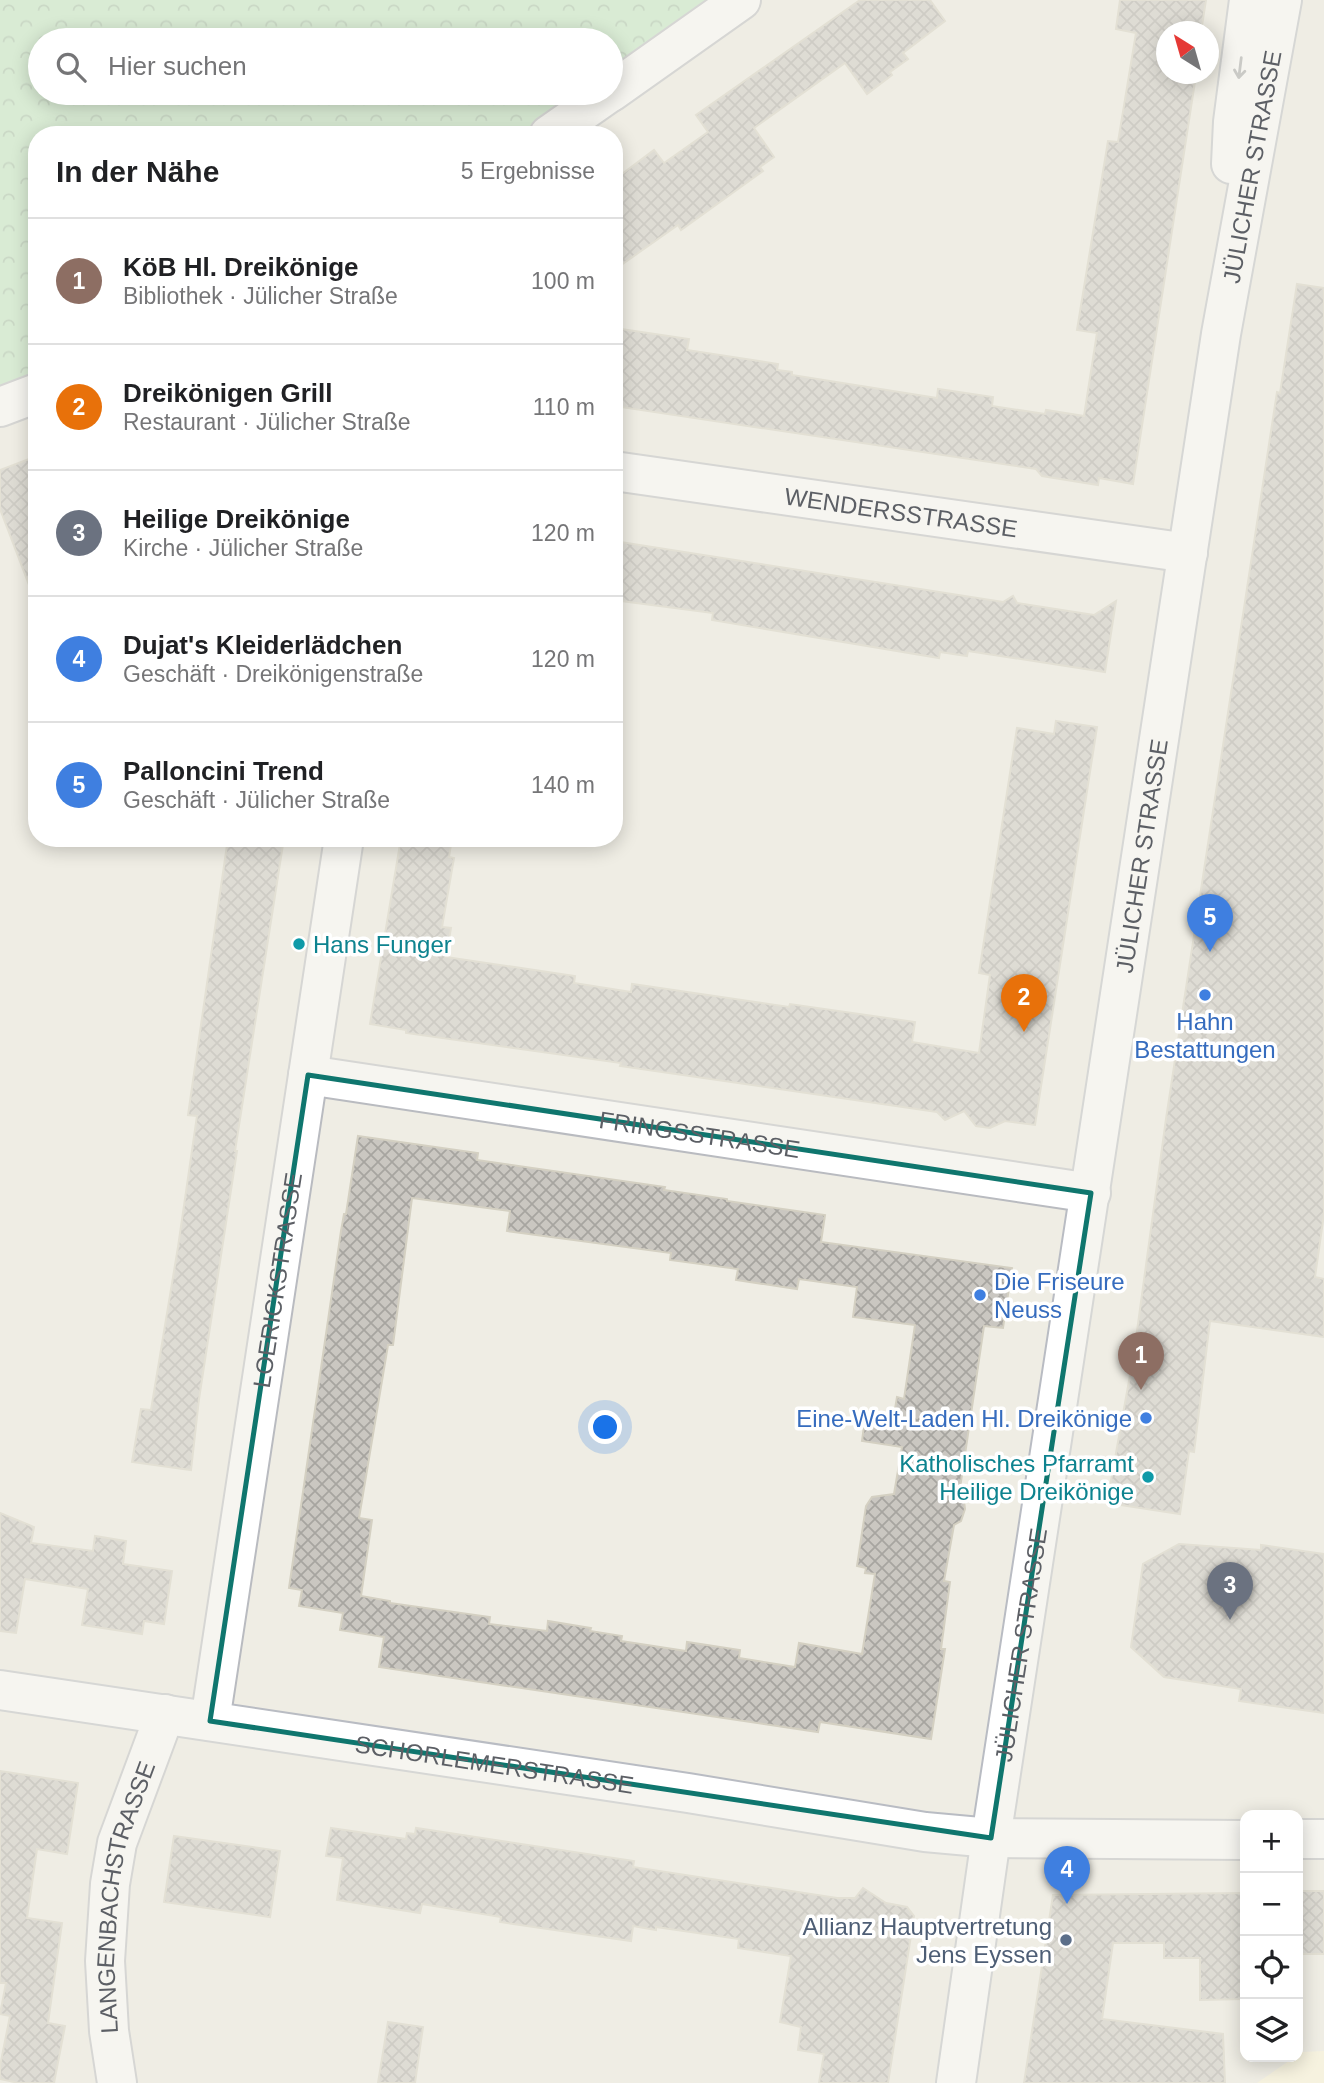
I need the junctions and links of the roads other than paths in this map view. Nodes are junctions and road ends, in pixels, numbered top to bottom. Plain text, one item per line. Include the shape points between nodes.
1 (741, 0) edge
2 (1248, 0) edge
3 (1282, 0) edge
4 (1301, 0) edge
5 (623, 83) edge
6 (1266, 87) junction
7 (592, 105) edge
8 (562, 126) edge
9 (1221, 334) junction
10 (28, 396) edge
11 (0, 407) edge
12 (623, 472) edge
13 (1188, 553) junction
14 (343, 847) edge
15 (308, 1075) junction
16 (1091, 1193) junction
17 (0, 1690) edge
18 (165, 1714) junction
19 (210, 1721) junction
20 (991, 1838) junction
21 (1303, 1839) edge
22 (1324, 1839) edge
23 (1240, 1840) edge
24 (117, 2083) edge
25 (956, 2083) edge

1 - 5 main road
2 -> 9 main road, JÜLICHER STRASSE via 1233,122
3 - 6 main road, JÜLICHER STRASSE
4 - 6 main road via 1290,63
6 - 9 main road, JÜLICHER STRASSE
7 - 8 main road
9 - 13 main road, JÜLICHER STRASSE
10 - 11 main road
12 - 13 main road, WENDERSSTRASSE
13 - 16 main road, JÜLICHER STRASSE
14 - 15 main road, LOERICKSTRASSE
15 - 16 main road, FRINGSSTRASSE
15 - 19 main road, LOERICKSTRASSE
16 - 20 main road, JÜLICHER STRASSE
17 - 18 main road, SCHORLEMERSTRASSE
18 - 19 main road, SCHORLEMERSTRASSE
18 - 24 main road, LANGENBACHSTRASSE via 117,1843 110,1884 105,1961
19 - 20 main road, SCHORLEMERSTRASSE via 925,1832
20 - 23 main road, SCHORLEMERSTRASSE
20 - 25 main road, JÜLICHER STRASSE
21 - 22 main road

